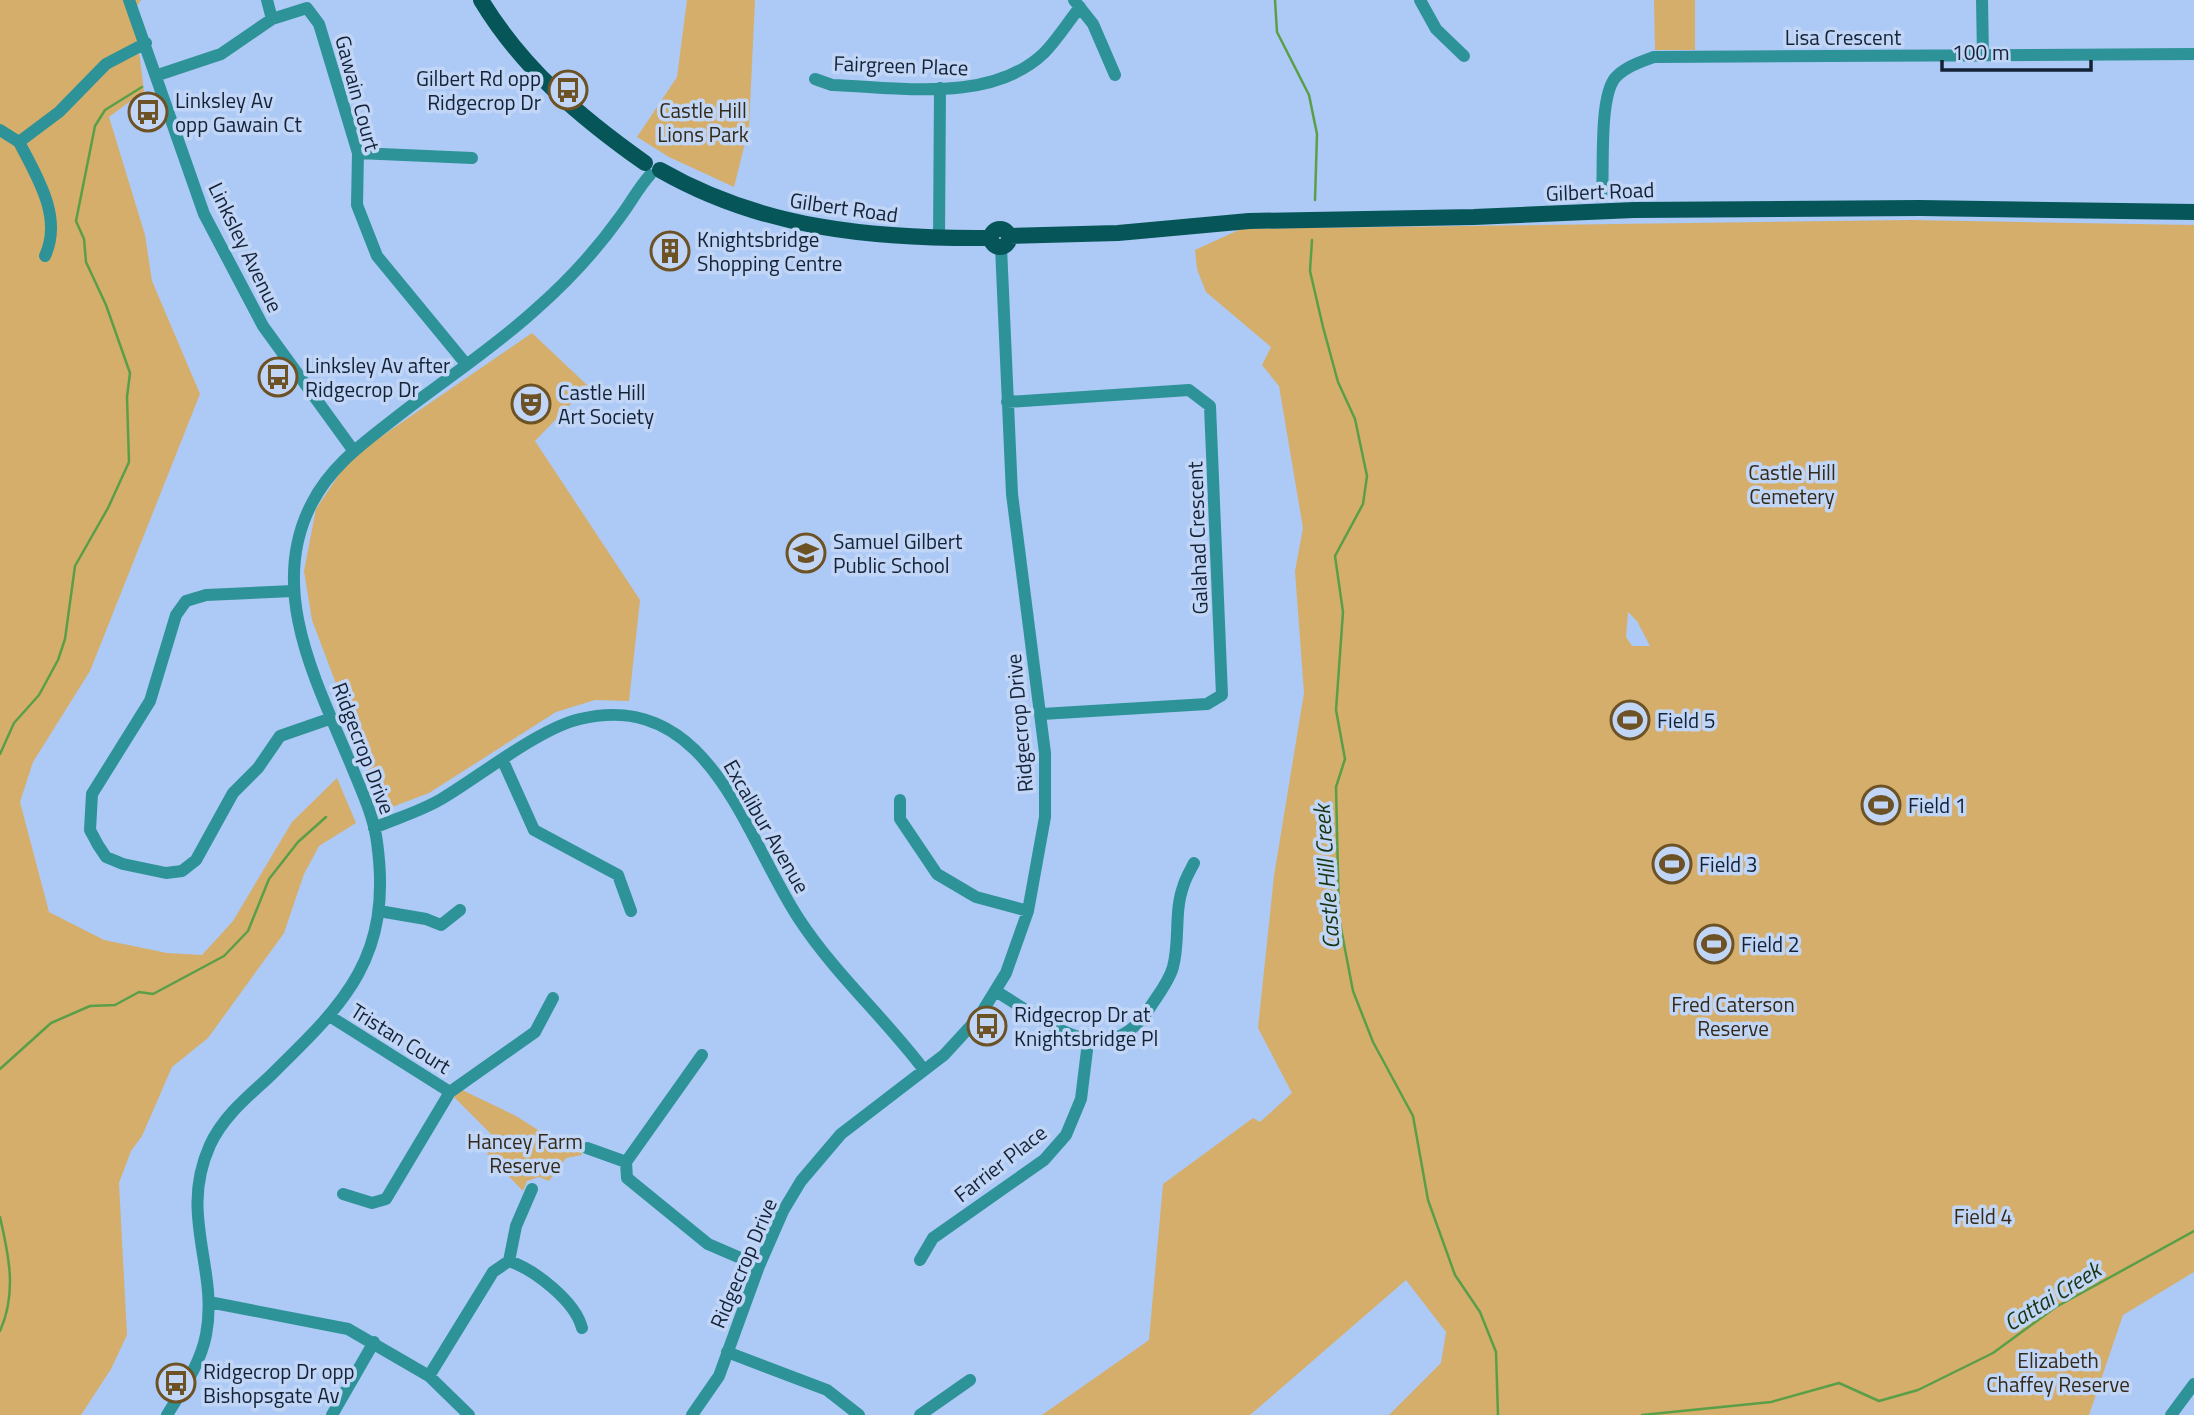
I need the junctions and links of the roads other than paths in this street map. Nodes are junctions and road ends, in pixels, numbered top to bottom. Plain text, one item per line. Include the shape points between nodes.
1 (129, 0) edge
2 (267, 0) edge
3 (1420, 0) edge
4 (1982, 0) edge
5 (483, 1) edge
6 (1077, 3) edge
7 (311, 4) edge
8 (272, 19) junction
9 (146, 43) junction
10 (2194, 54) edge
11 (1464, 55) dead end
12 (1983, 56) junction
13 (158, 75) junction
14 (1115, 75) dead end
15 (815, 79) dead end
16 (940, 88) junction
17 (0, 130) edge
18 (19, 142) junction
19 (358, 153) junction
20 (472, 158) dead end
21 (652, 169) junction
22 (1602, 194) dead end
23 (2194, 212) edge
24 (939, 238) junction
25 (1000, 241) junction
26 (45, 256) dead end
27 (466, 364) junction
28 (1007, 402) junction
29 (354, 450) junction
30 (293, 591) junction
31 (1042, 714) junction
32 (332, 718) junction
33 (503, 761) junction
34 (900, 800) dead end
35 (374, 828) junction
36 (1194, 863) dead end
37 (460, 910) dead end
38 (379, 911) junction
39 (631, 911) dead end
40 (1028, 911) junction
41 (997, 992) junction
42 (553, 999) dead end
43 (331, 1017) junction
44 (1088, 1042) junction
45 (702, 1055) dead end
46 (924, 1070) junction
47 (450, 1092) junction
48 (587, 1148) dead end
49 (626, 1162) junction
50 (532, 1189) dead end
51 (343, 1194) dead end
52 (919, 1260) dead end
53 (509, 1261) junction
54 (759, 1266) junction
55 (209, 1302) junction
56 (582, 1328) dead end
57 (374, 1342) junction
58 (727, 1352) junction
59 (429, 1376) junction
60 (970, 1380) dead end
61 (2194, 1384) edge
62 (167, 1415) edge
63 (332, 1415) edge
64 (469, 1415) edge
65 (692, 1415) edge
66 (859, 1415) edge
67 (920, 1415) edge
68 (2171, 1415) edge

1 - 9 street, Linksley Avenue
2 - 8 street
3 - 11 street via 1436,29
4 - 12 street
5 - 21 main road, Gilbert Road via 504,35 547,83
6 - 14 street via 1093,24
6 - 16 street, Fairgreen Place via 1044,54 1029,64 972,88
7 - 8 street, Gawain Court
7 - 19 street, Gawain Court
8 - 13 street, Gawain Court via 221,54
9 - 13 street, Linksley Avenue
9 - 18 street via 106,64 59,112
10 - 12 street, Lisa Crescent
12 - 22 street, Lisa Crescent via 1654,57 1631,65 1614,79 1607,102
13 - 29 street, Linksley Avenue via 204,214 234,275 263,326
15 - 16 street, Fairgreen Place via 832,85
16 - 24 street
17 - 18 street
18 - 26 street via 42,186 51,216 53,239
19 - 20 street
19 - 27 street, Gawain Court via 357,205 377,257
21 - 24 main road, Gilbert Road via 756,212 814,228
21 - 27 street, Ridgecrop Drive via 624,214 574,274
23 - 25 main road, Gilbert Road via 1634,210 1249,221
24 - 25 main road, Gilbert Road
25 - 28 street, Ridgecrop Drive
27 - 29 street, Ridgecrop Drive
28 - 31 street, Ridgecrop Drive via 1013,507
28 - 31 street, Galahad Crescent via 1189,390 1210,405 1222,695 1207,704
29 - 30 street, Ridgecrop Drive via 311,504 294,559
30 - 32 street, Ridgecrop Drive via 299,632
30 - 32 street via 206,595 186,601 176,615 150,701 92,794 90,830 97,845 106,857 124,864 166,873 182,871 196,860 233,793 280,736
31 - 40 street, Ridgecrop Drive via 1045,817
32 - 35 street, Ridgecrop Drive
33 - 35 street, Excalibur Avenue via 439,800
33 - 39 street via 534,830 618,875
33 - 46 street, Excalibur Avenue via 558,726 582,718 635,718 688,741 719,777 798,918
34 - 40 street via 900,820 937,874 976,897
35 - 38 street, Ridgecrop Drive
36 - 44 street via 1182,889 1177,947 1169,977 1129,1032
37 - 38 street via 441,925
38 - 43 street, Ridgecrop Drive via 356,980
40 - 41 street, Ridgecrop Drive
41 - 44 street
41 - 46 street, Ridgecrop Drive via 962,1037
42 - 47 street, Tristan Court via 535,1032
43 - 47 street, Tristan Court
43 - 55 street, Ridgecrop Drive via 228,1116 211,1145 199,1178 196,1207
44 - 52 street, Farrier Place via 1081,1099 1066,1135 1044,1160 933,1238
45 - 49 street
46 - 54 street, Ridgecrop Drive via 860,1116 820,1156 783,1211
47 - 51 street, Tristan Court via 386,1199 372,1203
48 - 49 street
49 - 54 street via 627,1178 708,1244
50 - 53 street via 516,1226
53 - 56 street via 527,1269 575,1310
53 - 59 street via 493,1272
54 - 58 street, Ridgecrop Drive
55 - 57 street via 348,1329
55 - 62 street, Ridgecrop Drive via 206,1336 195,1369
57 - 59 street
57 - 63 street
58 - 65 street, Ridgecrop Drive via 719,1376
58 - 66 street via 827,1390
59 - 64 street
60 - 67 street
61 - 68 street

